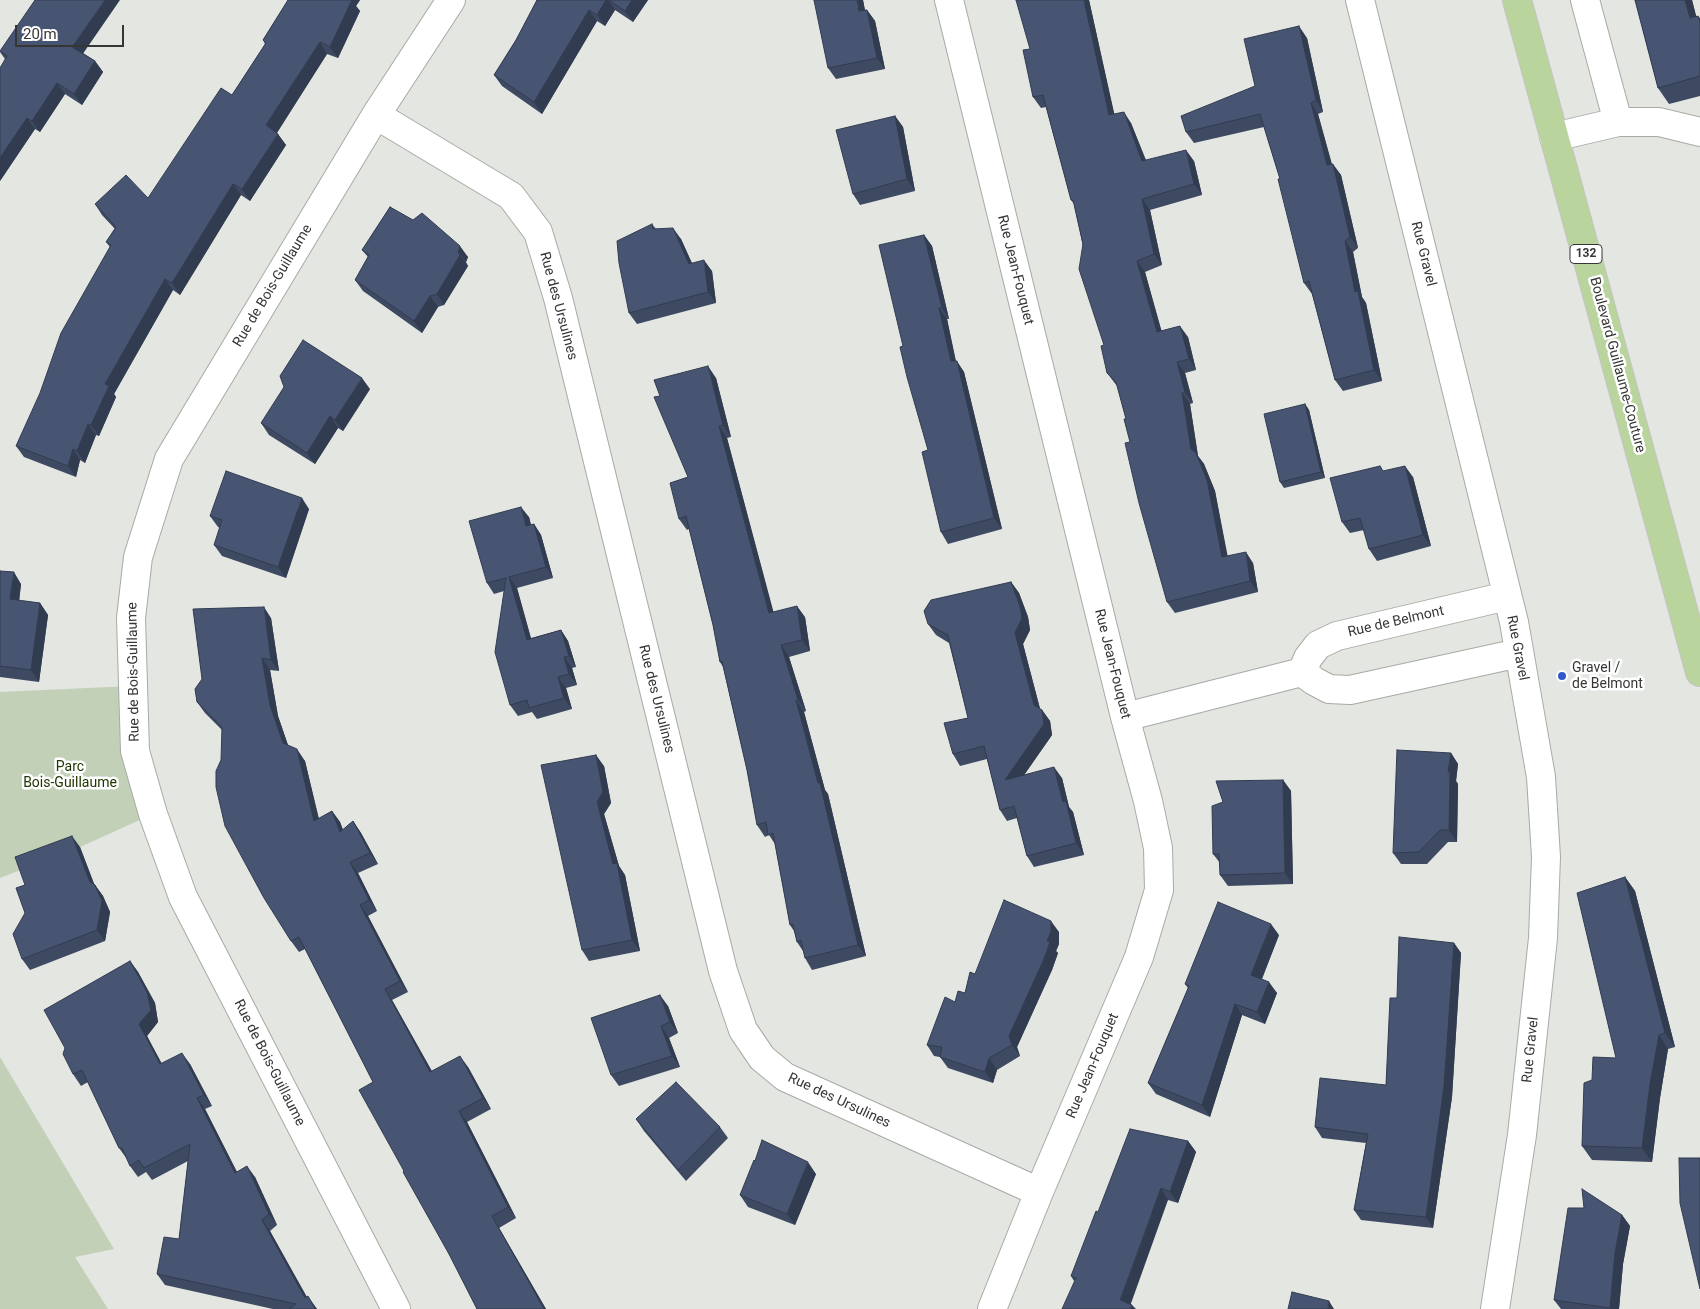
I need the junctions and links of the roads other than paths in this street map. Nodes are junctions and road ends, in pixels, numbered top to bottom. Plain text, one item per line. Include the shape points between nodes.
1 (451, 0) edge
2 (949, 0) edge
3 (1360, 0) edge
4 (1516, 0) edge
5 (1585, 0) edge
6 (376, 115) junction
7 (1618, 122) junction
8 (1700, 132) edge
9 (1554, 137) junction
10 (1507, 596) junction
11 (1519, 653) junction
12 (1302, 672) junction
13 (1700, 672) edge
14 (1125, 717) junction
15 (1039, 1192) junction
16 (396, 1309) edge
17 (992, 1309) edge
18 (1495, 1309) edge

1 - 6 street, Rue de Bois-Guillaume
2 - 14 street, Rue Jean-Fouquet
3 - 10 street, Rue Gravel
4 - 9 main road, Boulevard Guillaume-Couture / 132
5 - 7 street
6 - 15 street, Rue des Ursulines via 511,196 538,232 558,298 722,971 743,1030 762,1058 785,1077
6 - 16 street, Rue de Bois-Guillaume via 169,459 138,557 131,618 136,751 153,814 183,897
7 - 8 street via 1659,122
7 - 9 street
9 - 13 main road, Boulevard Guillaume-Couture / 132
10 - 11 street, Rue Gravel
10 - 12 street, Rue de Belmont via 1337,636 1318,645
11 - 12 street via 1350,690 1330,689
11 - 18 street, Rue Gravel via 1541,777 1546,857 1544,938 1522,1135
12 - 14 street
14 - 15 street, Rue Jean-Fouquet via 1158,848 1159,890 1139,957
15 - 17 street, Rue Jean-Fouquet

